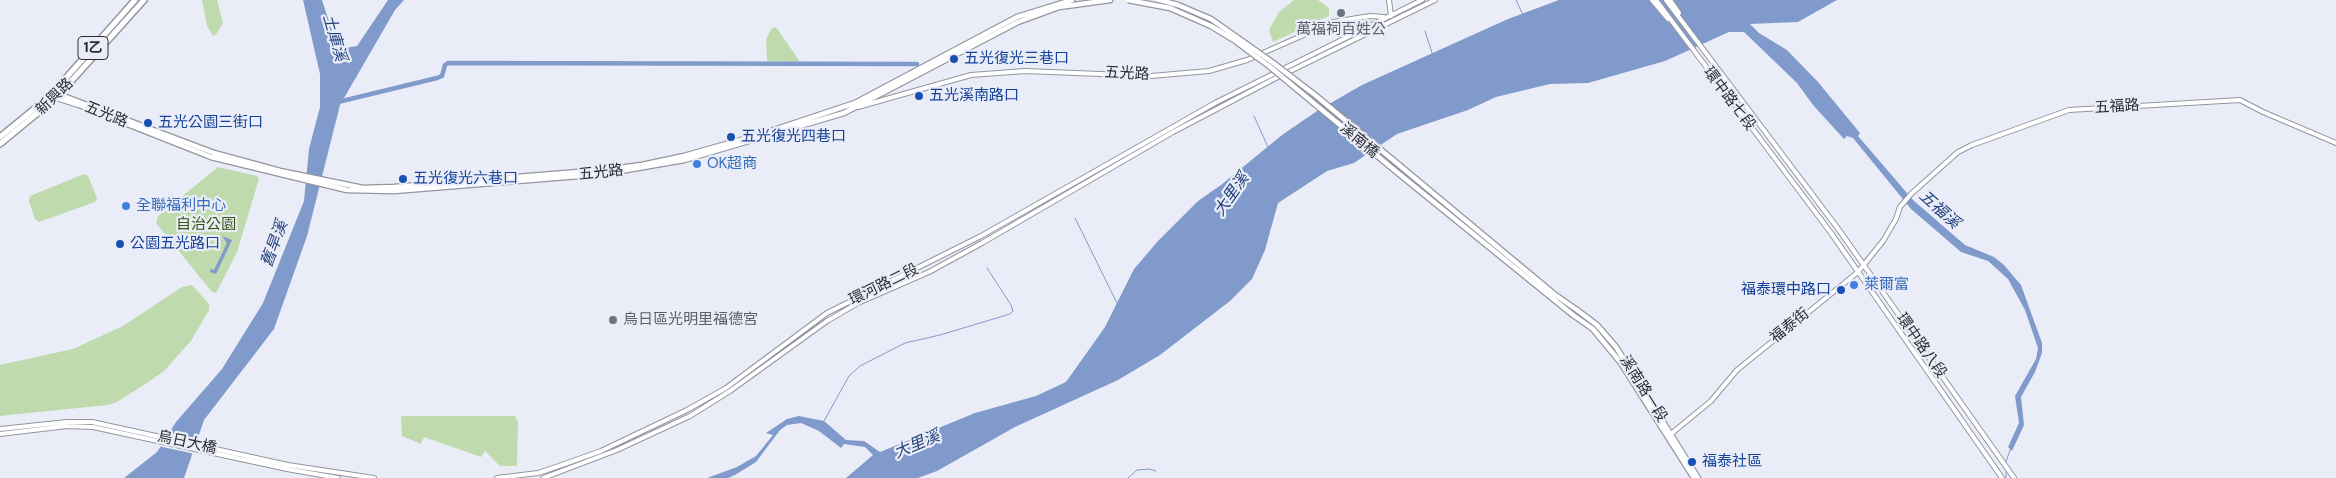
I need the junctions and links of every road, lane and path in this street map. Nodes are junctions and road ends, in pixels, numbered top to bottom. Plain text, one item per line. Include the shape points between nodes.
1 (135, 0) edge
2 (144, 0) edge
3 (1072, 0) edge
4 (1110, 0) edge
5 (1128, 0) edge
6 (1160, 0) edge
7 (1389, 0) edge
8 (1422, 0) edge
9 (1435, 0) edge
10 (1652, 0) edge
11 (1656, 0) edge
12 (1666, 0) edge
13 (1670, 0) edge
14 (1391, 14) junction
15 (1384, 17) junction
16 (1390, 20) junction
17 (1396, 24) dead end
18 (1687, 28) junction
19 (1680, 32) junction
20 (59, 95) junction
21 (50, 96) junction
22 (857, 105) junction
23 (0, 137) edge
24 (2336, 143) edge
25 (0, 144) edge
26 (1809, 191) joint
27 (1803, 197) joint
28 (1902, 204) joint
29 (1864, 266) junction
30 (1858, 272) junction
31 (1575, 313) junction
32 (0, 429) edge
33 (1665, 432) junction
34 (0, 434) edge
35 (1671, 434) junction
36 (1684, 458) junction
37 (287, 467) junction
38 (338, 478) edge
39 (374, 478) edge
40 (497, 478) edge
41 (543, 478) edge
42 (1694, 478) edge
43 (1698, 478) edge
44 (2002, 478) edge
45 (2014, 478) edge

1 - 21 main road, 新興路 / 1乙
2 - 20 main road, 新興路 / 1乙
3 - 22 main road, 五光路 via 1017,17
4 - 22 main road, 五光路 via 1059,7 1018,22
5 - 31 main road, 溪南橋, bridge via 1170,8 1234,40
6 - 31 main road, 溪南橋, bridge via 1211,19 1252,46 1316,95
7 - 14 street
8 - 14 street, 環河路二段
9 - 16 street, 環河路二段
10 - 19 street
11 - 19 street, 環中路七段
12 - 18 street, 環中路七段
13 - 18 street
14 - 15 street, 環河路二段
14 - 16 street
15 - 16 street, 五光路
15 - 22 street, 五光路 via 1333,22 1247,60 1209,71 1151,76 1025,71 971,75
15 - 40 street, 環河路二段 via 1174,124 981,236 827,313 726,388 687,410 601,451 560,466 538,473
16 - 17 street, 五光路
16 - 41 street, 環河路二段 via 1174,132 1052,205 929,272 839,314 690,416 617,450
18 - 26 street, 環中路七段
19 - 27 street, 環中路七段
20 - 21 main road
20 - 22 main road, 五光路 via 214,153 363,192 394,192 643,169 763,138
20 - 25 main road, 新興路 / 1乙
21 - 23 main road, 新興路 / 1乙
24 - 28 street, 五福路 via 2240,100 2069,110 1958,152
26 - 29 street, 環中路八段
27 - 30 street, 環中路八段
28 - 29 street, 福泰街 via 1883,241
29 - 30 street, 福泰街
29 - 45 street, 環中路八段
30 - 35 street, 福泰街 via 1737,370 1711,401
30 - 44 street, 環中路八段
31 - 33 main road, 溪南路一段 via 1611,350
31 - 35 main road, 溪南路一段 via 1597,325 1616,347
32 - 37 street, 烏日大橋 via 92,422
33 - 35 street
33 - 36 main road, 溪南路一段
34 - 37 street, 烏日大橋 via 68,426 93,427
35 - 36 main road, 溪南路一段
36 - 42 main road, 溪南路一段
36 - 43 main road, 溪南路一段
37 - 38 street, 烏日大橋
37 - 39 street, 烏日大橋

